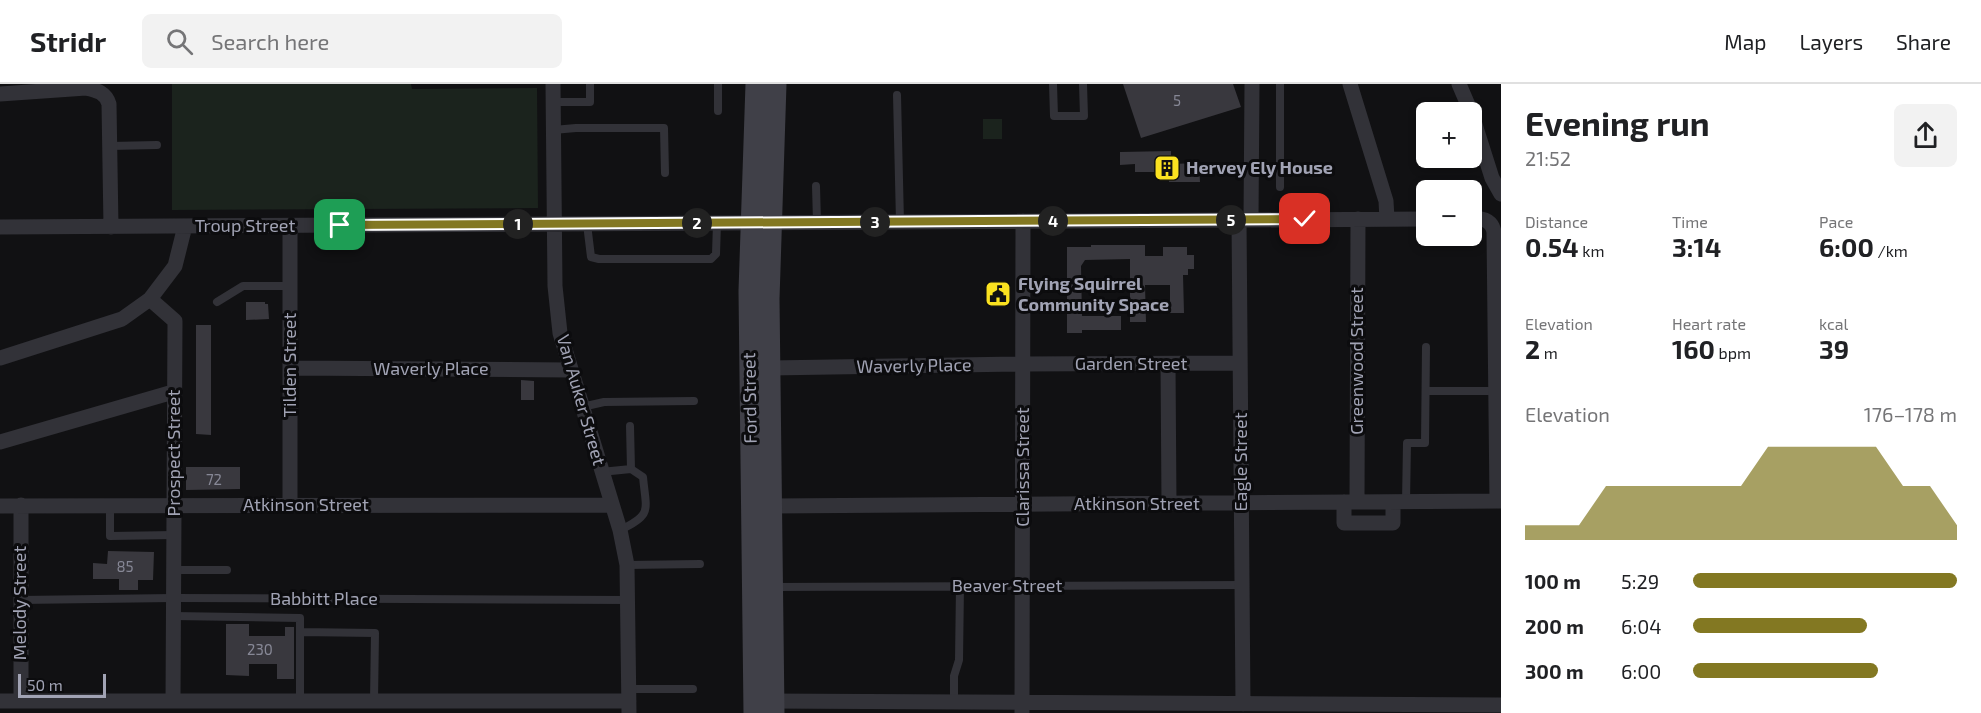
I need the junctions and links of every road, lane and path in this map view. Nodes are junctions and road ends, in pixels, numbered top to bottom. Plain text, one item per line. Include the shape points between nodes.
1 (553, 84) edge
2 (590, 84) edge
3 (718, 84) edge
4 (756, 84) edge
5 (776, 84) edge
6 (1053, 84) edge
7 (1083, 84) edge
8 (1252, 84) edge
9 (1280, 84) edge
10 (1350, 84) edge
11 (1459, 84) edge
12 (102, 88) edge
13 (0, 94) edge
14 (897, 95) dead end
15 (553, 102) junction
16 (1466, 102) edge
17 (718, 111) dead end
18 (553, 130) junction
19 (157, 145) dead end
20 (110, 146) junction
21 (1482, 148) edge
22 (665, 172) dead end
23 (816, 186) dead end
24 (1280, 187) dead end
25 (1501, 194) edge
26 (1358, 219) junction
27 (1387, 219) junction
28 (1416, 219) edge
29 (1482, 219) edge
30 (1245, 220) junction
31 (1023, 221) junction
32 (817, 222) junction
33 (900, 222) junction
34 (717, 223) junction
35 (761, 223) junction
36 (554, 224) junction
37 (587, 224) junction
38 (185, 226) junction
39 (291, 226) junction
40 (0, 227) edge
41 (111, 227) junction
42 (291, 286) junction
43 (150, 299) junction
44 (1498, 299) edge
45 (217, 302) dead end
46 (1426, 347) dead end
47 (0, 358) edge
48 (1240, 363) junction
49 (1023, 364) junction
50 (1168, 364) junction
51 (291, 368) junction
52 (770, 368) junction
53 (571, 370) junction
54 (1426, 391) junction
55 (1496, 391) junction
56 (173, 392) junction
57 (694, 401) dead end
58 (582, 407) junction
59 (630, 426) dead end
60 (0, 442) edge
61 (631, 469) junction
62 (601, 472) junction
63 (1499, 501) edge
64 (1350, 502) junction
65 (1399, 502) junction
66 (174, 504) junction
67 (291, 504) junction
68 (1169, 504) junction
69 (1241, 504) junction
70 (21, 505) junction
71 (110, 505) junction
72 (611, 505) junction
73 (1023, 505) junction
74 (0, 506) edge
75 (772, 506) junction
76 (620, 530) junction
77 (174, 535) junction
78 (700, 564) dead end
79 (627, 565) junction
80 (174, 570) junction
81 (227, 570) dead end
82 (1242, 585) junction
83 (960, 586) junction
84 (1023, 586) junction
85 (773, 587) junction
86 (173, 598) junction
87 (20, 600) junction
88 (629, 600) junction
89 (173, 616) junction
90 (300, 632) junction
91 (693, 688) dead end
92 (0, 701) edge
93 (21, 701) junction
94 (173, 701) junction
95 (300, 701) junction
96 (374, 701) junction
97 (629, 701) edge
98 (954, 702) junction
99 (1243, 704) junction
100 (1501, 705) edge
101 (764, 707) edge
102 (827, 707) edge
103 (1022, 708) edge

1 - 15 street, Van Auker Street
2 - 15 lane via 590,102
3 - 17 lane
4 - 35 main road, Ford Street
5 - 35 main road, Ford Street
6 - 7 lane via 1054,116 1084,116
8 - 30 street, Eagle Street
9 - 24 lane
10 - 27 street via 1386,201
11 - 16 street
12 - 13 street
12 - 20 street via 109,104
14 - 33 lane
15 - 18 street, Van Auker Street
18 - 22 lane via 664,128
18 - 36 street, Van Auker Street
19 - 20 lane
20 - 41 street
21 - 25 street
23 - 32 lane
26 - 27 street, Troup Street
26 - 30 street, Troup Street
26 - 64 street, Greenwood Street
27 - 28 street, Troup Street
29 - 44 street via 1490,223 1494,232
30 - 31 street, Troup Street
30 - 48 street, Eagle Street
31 - 33 street, Troup Street
31 - 49 street, Clarissa Street
32 - 33 street, Troup Street
32 - 35 street, Troup Street
34 - 35 street, Troup Street
34 - 37 street, Troup Street
34 - 37 lane via 716,254 711,259 598,259 591,257 589,251
35 - 52 main road, Ford Street
35 - 101 main road, Ford Street via 749,313
36 - 37 street, Troup Street
36 - 39 street, Troup Street
36 - 53 street, Van Auker Street via 557,311
38 - 39 street, Troup Street
38 - 41 street, Troup Street
38 - 43 street via 175,266
39 - 42 street, Tilden Street
40 - 41 street, Troup Street
42 - 45 lane via 243,286
42 - 51 street, Tilden Street
43 - 47 street via 122,319
43 - 56 street, Prospect Street via 174,321
44 - 55 street
46 - 54 lane
48 - 50 street, Garden Street
48 - 69 street, Eagle Street
49 - 50 street, Garden Street
49 - 52 street, Waverly Place
49 - 73 street, Clarissa Street
50 - 68 street
51 - 53 street, Waverly Place
51 - 67 street, Tilden Street
52 - 75 main road, Ford Street
53 - 58 street, Van Auker Street
54 - 55 lane
54 - 65 lane via 1425,443 1407,443
55 - 63 street
56 - 60 street
56 - 66 street, Prospect Street
57 - 58 lane via 604,402
58 - 62 street, Van Auker Street
59 - 61 lane
61 - 62 lane
61 - 76 lane via 643,477 646,512 639,521
62 - 72 street, Van Auker Street
63 - 65 street, Atkinson Street
64 - 65 street, Atkinson Street
64 - 65 street via 1344,524 1393,523
64 - 69 street, Atkinson Street
66 - 67 street, Atkinson Street
66 - 71 street, Atkinson Street
66 - 77 street, Prospect Street
67 - 72 street, Atkinson Street
68 - 69 street, Atkinson Street
68 - 73 street, Atkinson Street
69 - 82 street, Eagle Street
70 - 71 street, Atkinson Street
70 - 74 street, Atkinson Street
70 - 87 street, Melody Street
71 - 77 lane via 110,536
72 - 76 street, Van Auker Street
73 - 75 street, Atkinson Street
73 - 84 street, Clarissa Street
75 - 85 main road, Ford Street
76 - 79 street, Van Auker Street
77 - 80 street, Prospect Street
78 - 79 lane
79 - 88 street, Van Auker Street
80 - 81 lane
80 - 86 street, Prospect Street
82 - 84 lane, Beaver Street
82 - 99 street, Eagle Street
83 - 84 lane, Beaver Street
83 - 85 lane, Beaver Street
83 - 98 lane
84 - 103 street, Clarissa Street
85 - 101 main road, Ford Street
86 - 87 lane, Babbitt Place
86 - 88 lane, Babbitt Place
86 - 89 street, Prospect Street
87 - 93 street, Melody Street
88 - 97 street, Van Auker Street
89 - 90 lane via 300,618
89 - 94 street, Prospect Street
90 - 95 lane
90 - 96 lane via 375,633
91 - 97 lane
92 - 93 street
93 - 94 street
94 - 95 street
95 - 96 street
96 - 97 street
98 - 102 street
98 - 103 street
99 - 100 street
99 - 103 street
101 - 102 street

